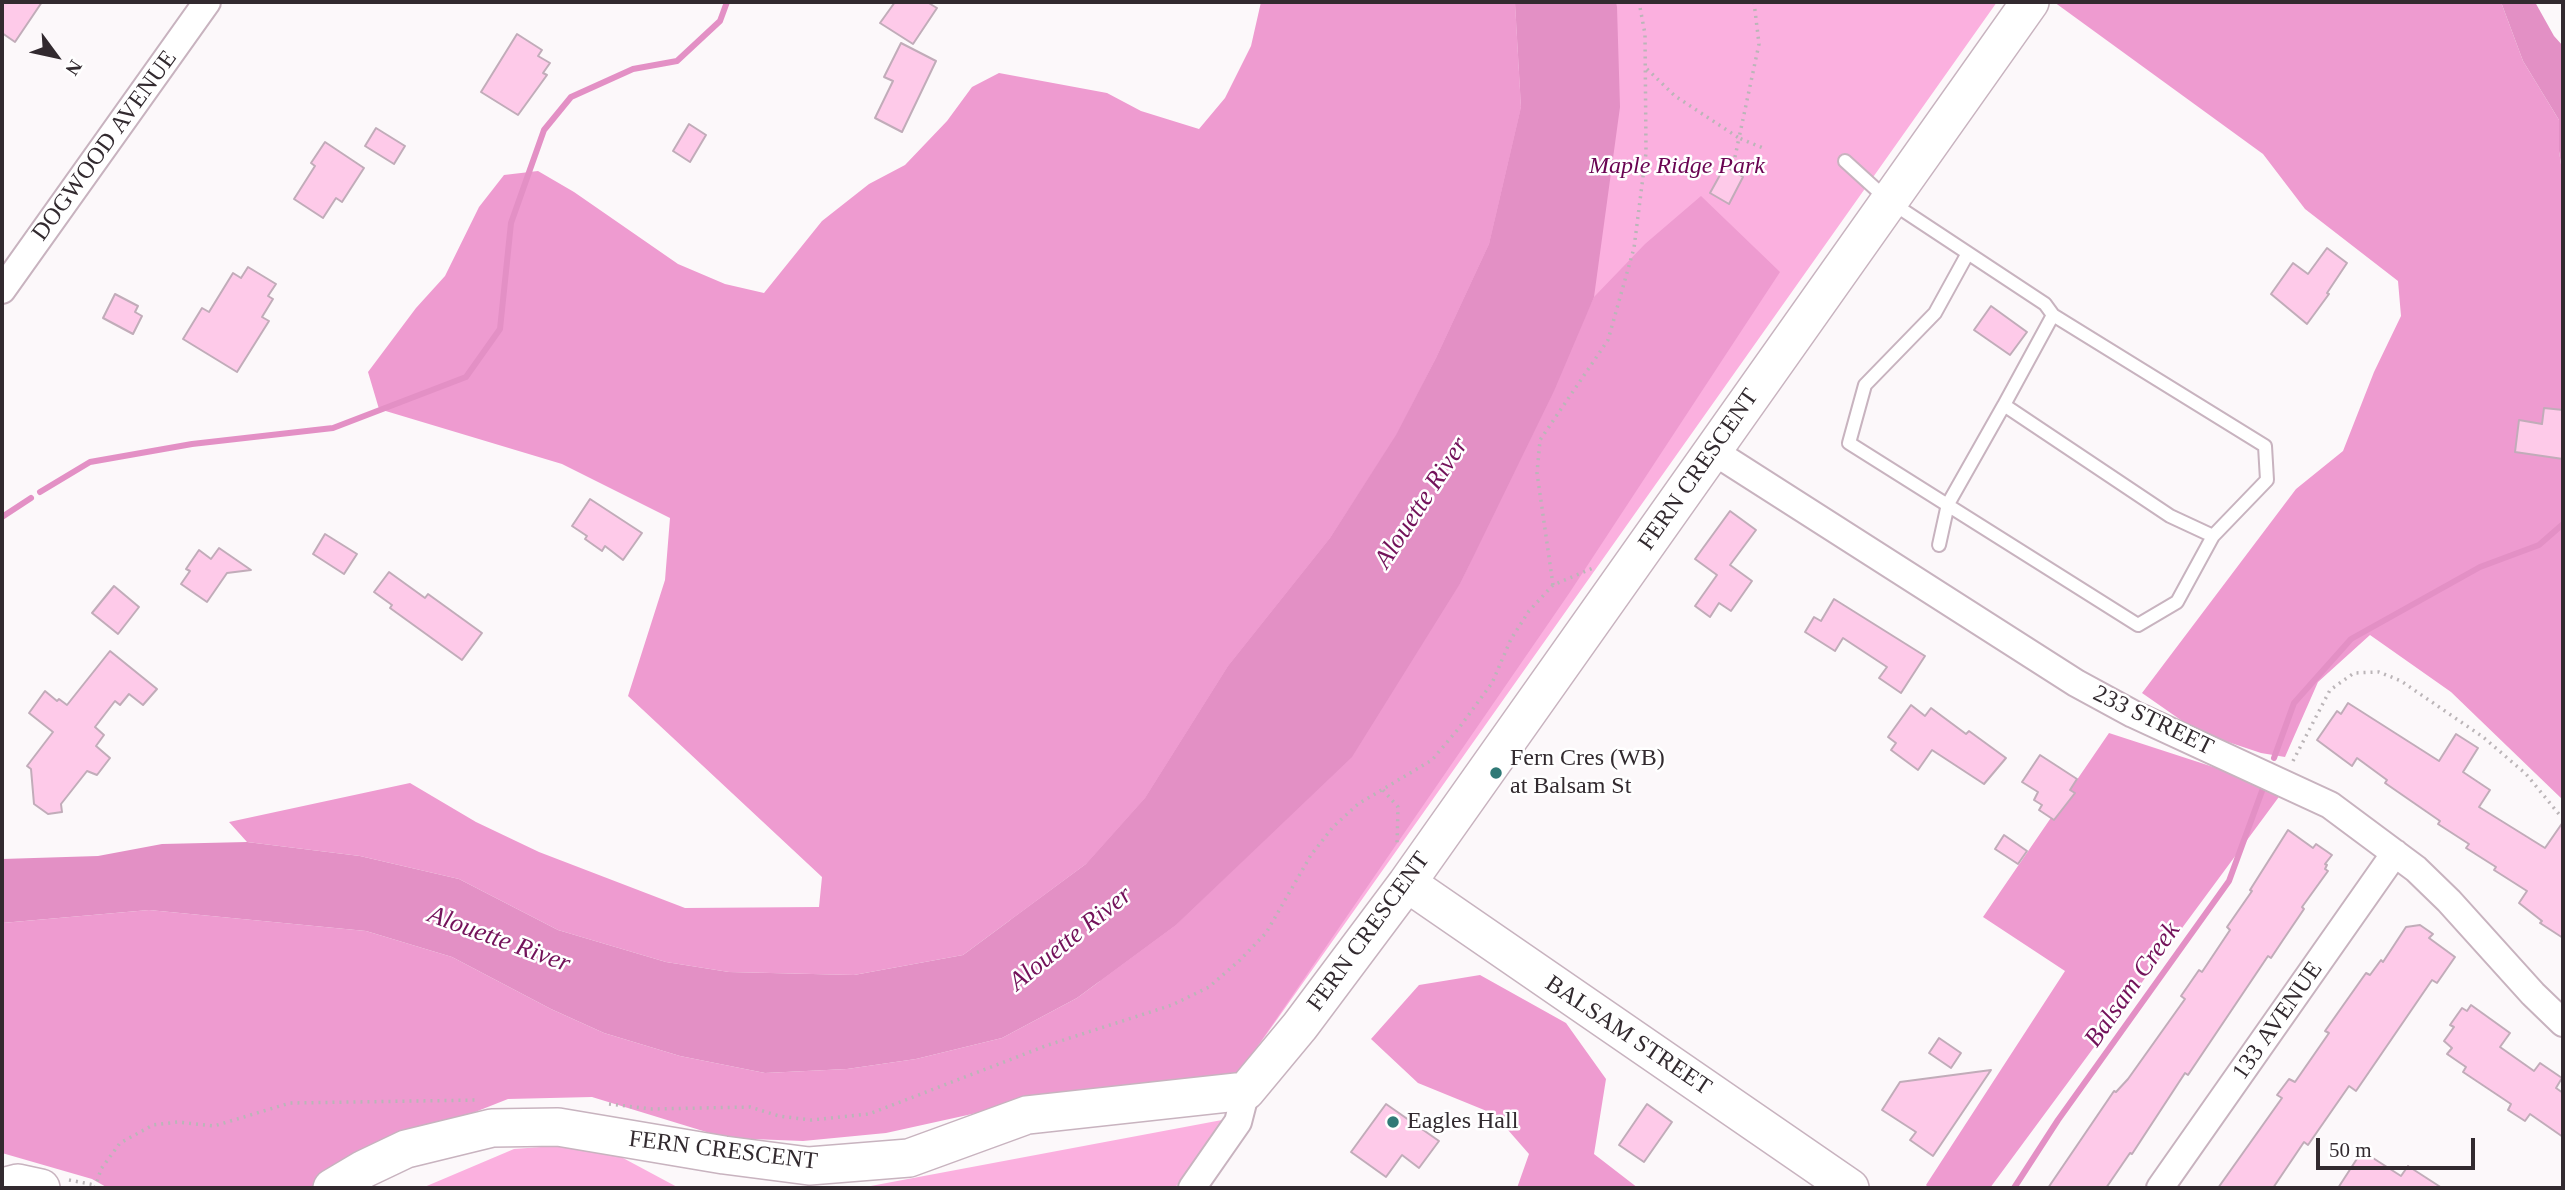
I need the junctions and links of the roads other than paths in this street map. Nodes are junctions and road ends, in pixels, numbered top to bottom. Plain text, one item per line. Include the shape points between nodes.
1 (207, 2) edge
2 (2030, 2) edge
3 (1845, 162) dead end
4 (1889, 201) junction
5 (1968, 253) junction
6 (2, 290) edge
7 (2053, 315) junction
8 (2004, 405) junction
9 (1713, 452) junction
10 (1948, 504) junction
11 (2213, 536) junction
12 (1939, 545) dead end
13 (2395, 853) junction
14 (1407, 883) junction
15 (2563, 1023) edge
16 (1246, 1091) junction
17 (332, 1188) edge
18 (1192, 1188) edge
19 (1850, 1188) edge
20 (2160, 1188) edge

1 - 6 street, DOGWOOD AVENUE
2 - 4 street, FERN CRESCENT
3 - 4 lane
4 - 5 lane
4 - 9 street, FERN CRESCENT
5 - 7 lane via 2045,304
5 - 10 lane via 1935,313 1865,384 1849,443
7 - 8 lane
7 - 11 lane via 2265,446 2266,480
8 - 10 lane
8 - 11 lane via 2170,516
9 - 13 street, 233 STREET via 2076,683 2330,805
9 - 14 street, FERN CRESCENT
10 - 11 lane via 2138,625 2176,602
10 - 12 lane
13 - 15 street, 233 STREET via 2449,901
13 - 20 street, 133 AVENUE
14 - 16 street, FERN CRESCENT
14 - 19 street, BALSAM STREET
16 - 17 street, FERN CRESCENT via 1027,1115 909,1158 809,1166 558,1127 492,1128 407,1149
16 - 18 street via 1238,1122

